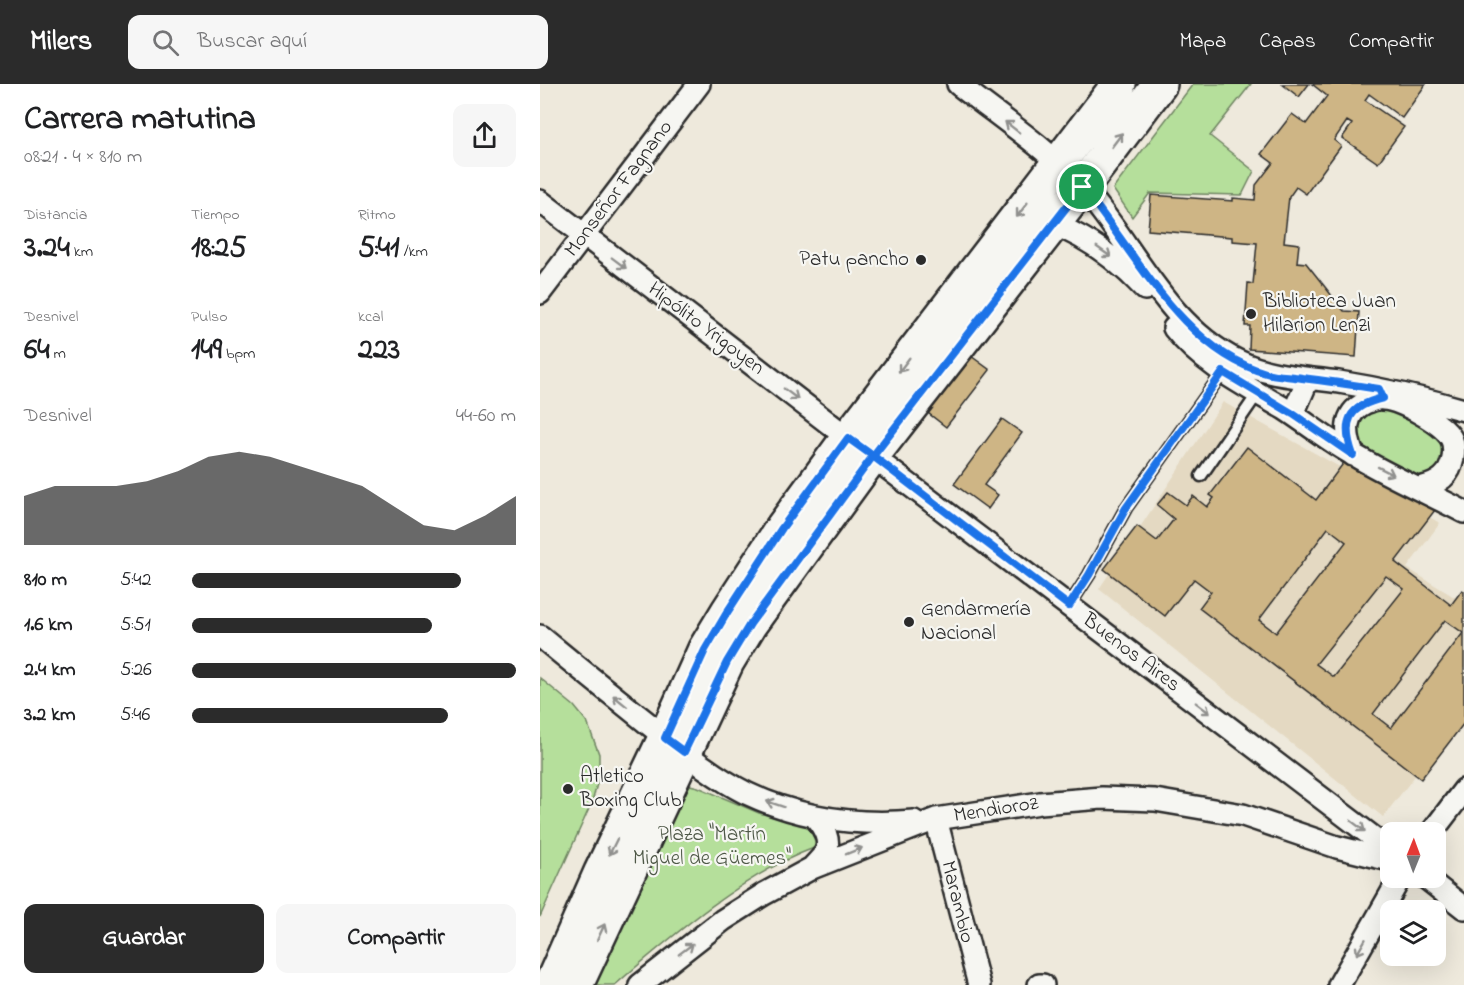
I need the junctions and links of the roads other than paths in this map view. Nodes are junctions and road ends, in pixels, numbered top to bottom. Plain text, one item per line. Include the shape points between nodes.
1 (699, 84) edge
2 (958, 84) edge
3 (1119, 84) edge
4 (1160, 84) edge
5 (1058, 164) junction
6 (1082, 187) junction
7 (540, 201) edge
8 (1053, 224) junction
9 (583, 235) junction
10 (540, 293) edge
11 (1230, 366) junction
12 (1266, 373) junction
13 (1308, 379) junction
14 (1258, 393) junction
15 (1381, 394) junction
16 (1464, 410) edge
17 (1293, 414) junction
18 (1458, 442) edge
19 (860, 447) junction
20 (1353, 455) junction
21 (1202, 476) dead end
22 (1418, 488) junction
23 (1464, 512) edge
24 (1069, 606) junction
25 (540, 636) edge
26 (675, 745) junction
27 (1464, 790) edge
28 (815, 817) junction
29 (936, 819) junction
30 (1440, 822) edge
31 (1380, 842) edge
32 (1380, 858) edge
33 (812, 868) junction
34 (1394, 888) edge
35 (1439, 888) edge
36 (1464, 908) edge
37 (551, 985) edge
38 (576, 985) edge
39 (640, 985) edge
40 (979, 985) edge
41 (1339, 985) edge

1 - 9 street, Monseñor Fagnano
5 -> 2 street
3 - 5 main road
6 -> 4 main road
5 - 6 street
5 -> 19 main road
6 - 8 main road
6 - 11 street via 1169,305
7 - 9 street, Hipólito Yrigoyen
8 -> 11 street via 1109,255 1146,291 1183,340
8 - 19 main road
9 - 10 street, Monseñor Fagnano
9 -> 19 street, Hipólito Yrigoyen
11 - 12 street
11 - 14 street
11 - 24 lane via 1126,508
12 - 13 street
12 - 14 street
13 - 15 street
13 - 17 street
14 - 17 street
14 - 21 lane
15 - 16 street
15 - 18 street via 1422,414
15 - 20 street via 1353,411 1349,418 1347,431
17 - 20 street
18 - 22 street via 1447,473 1436,483
19 - 24 street, Buenos Aires
19 - 26 main road via 782,528 728,611 705,650
20 -> 22 street
22 - 23 street
24 -> 31 street, Buenos Aires
26 -> 25 street
28 -> 26 street via 746,793
26 -> 37 main road via 601,872
38 -> 26 main road
27 - 30 street
28 - 29 street via 881,824
28 - 33 street via 826,835 827,845
29 - 32 street, Mendioroz via 1040,803 1102,798 1155,800 1243,815 1337,848
33 -> 29 street, Mendioroz
29 - 40 street, Marambio
39 -> 33 street, Mendioroz via 723,920
34 -> 41 street
35 - 36 street

